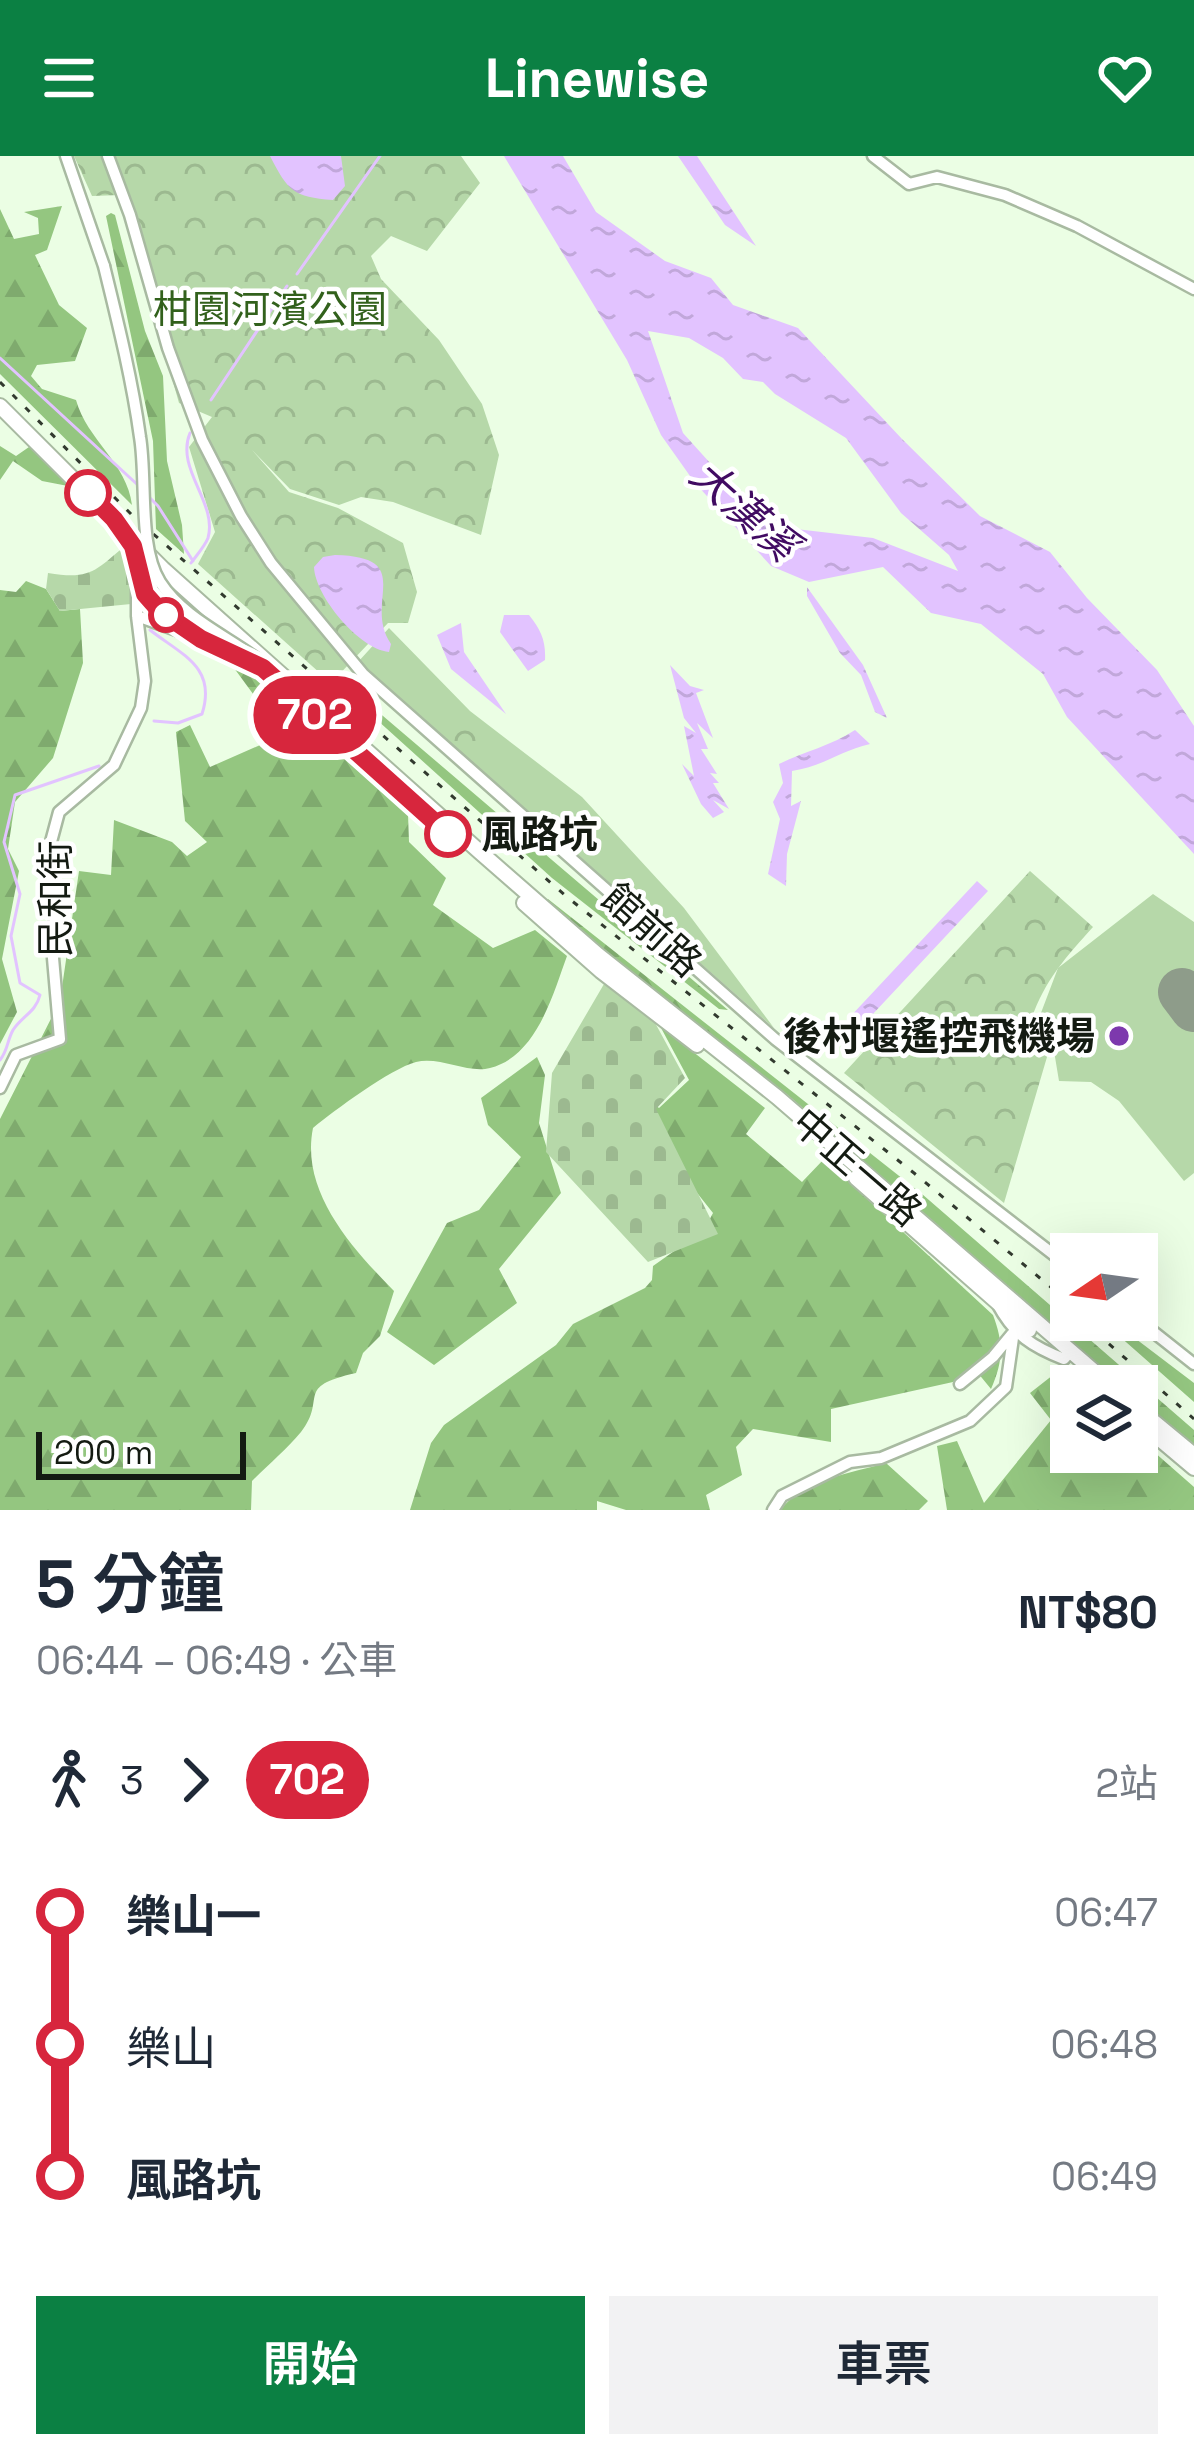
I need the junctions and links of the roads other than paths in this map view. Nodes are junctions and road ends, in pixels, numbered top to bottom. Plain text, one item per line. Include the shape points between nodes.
1 (64, 156) edge
2 (108, 156) edge
3 (873, 156) edge
4 (1194, 289) edge
5 (0, 406) edge
6 (114, 519) junction
7 (137, 565) junction
8 (137, 616) junction
9 (201, 639) junction
10 (263, 664) junction
11 (0, 1088) edge
12 (1050, 1252) edge
13 (999, 1298) junction
14 (1014, 1331) junction
15 (1158, 1336) edge
16 (1067, 1356) junction
17 (1194, 1364) edge
18 (1076, 1365) edge
19 (1080, 1365) edge
20 (960, 1384) dead end
21 (1158, 1425) edge
22 (1158, 1438) edge
23 (1194, 1455) edge
24 (1194, 1468) edge
25 (773, 1510) edge

1 - 10 street, bridge via 126,353 155,572 189,614
2 - 12 street, 館前路 via 202,440 271,563 349,658 776,1039
3 - 4 street via 909,184 938,177 1005,195
5 - 6 main road, 中正一路
6 - 7 main road
6 - 10 main road, 中正一路
7 - 8 street, 民和街
7 - 9 main road via 152,604
8 - 9 street
8 - 11 street, 民和街 via 141,708 114,765 59,812 48,853 60,1039 16,1055
9 - 10 main road
10 - 13 main road, 中正一路 via 599,963
13 - 14 street
13 - 16 main road, 中正一路
14 - 16 street
14 - 20 street
14 - 25 street via 1006,1387 970,1421 850,1462 782,1496
15 - 17 street
16 - 18 main road, 中正一路
16 - 19 main road, 中正一路
21 - 23 main road
22 - 24 main road

